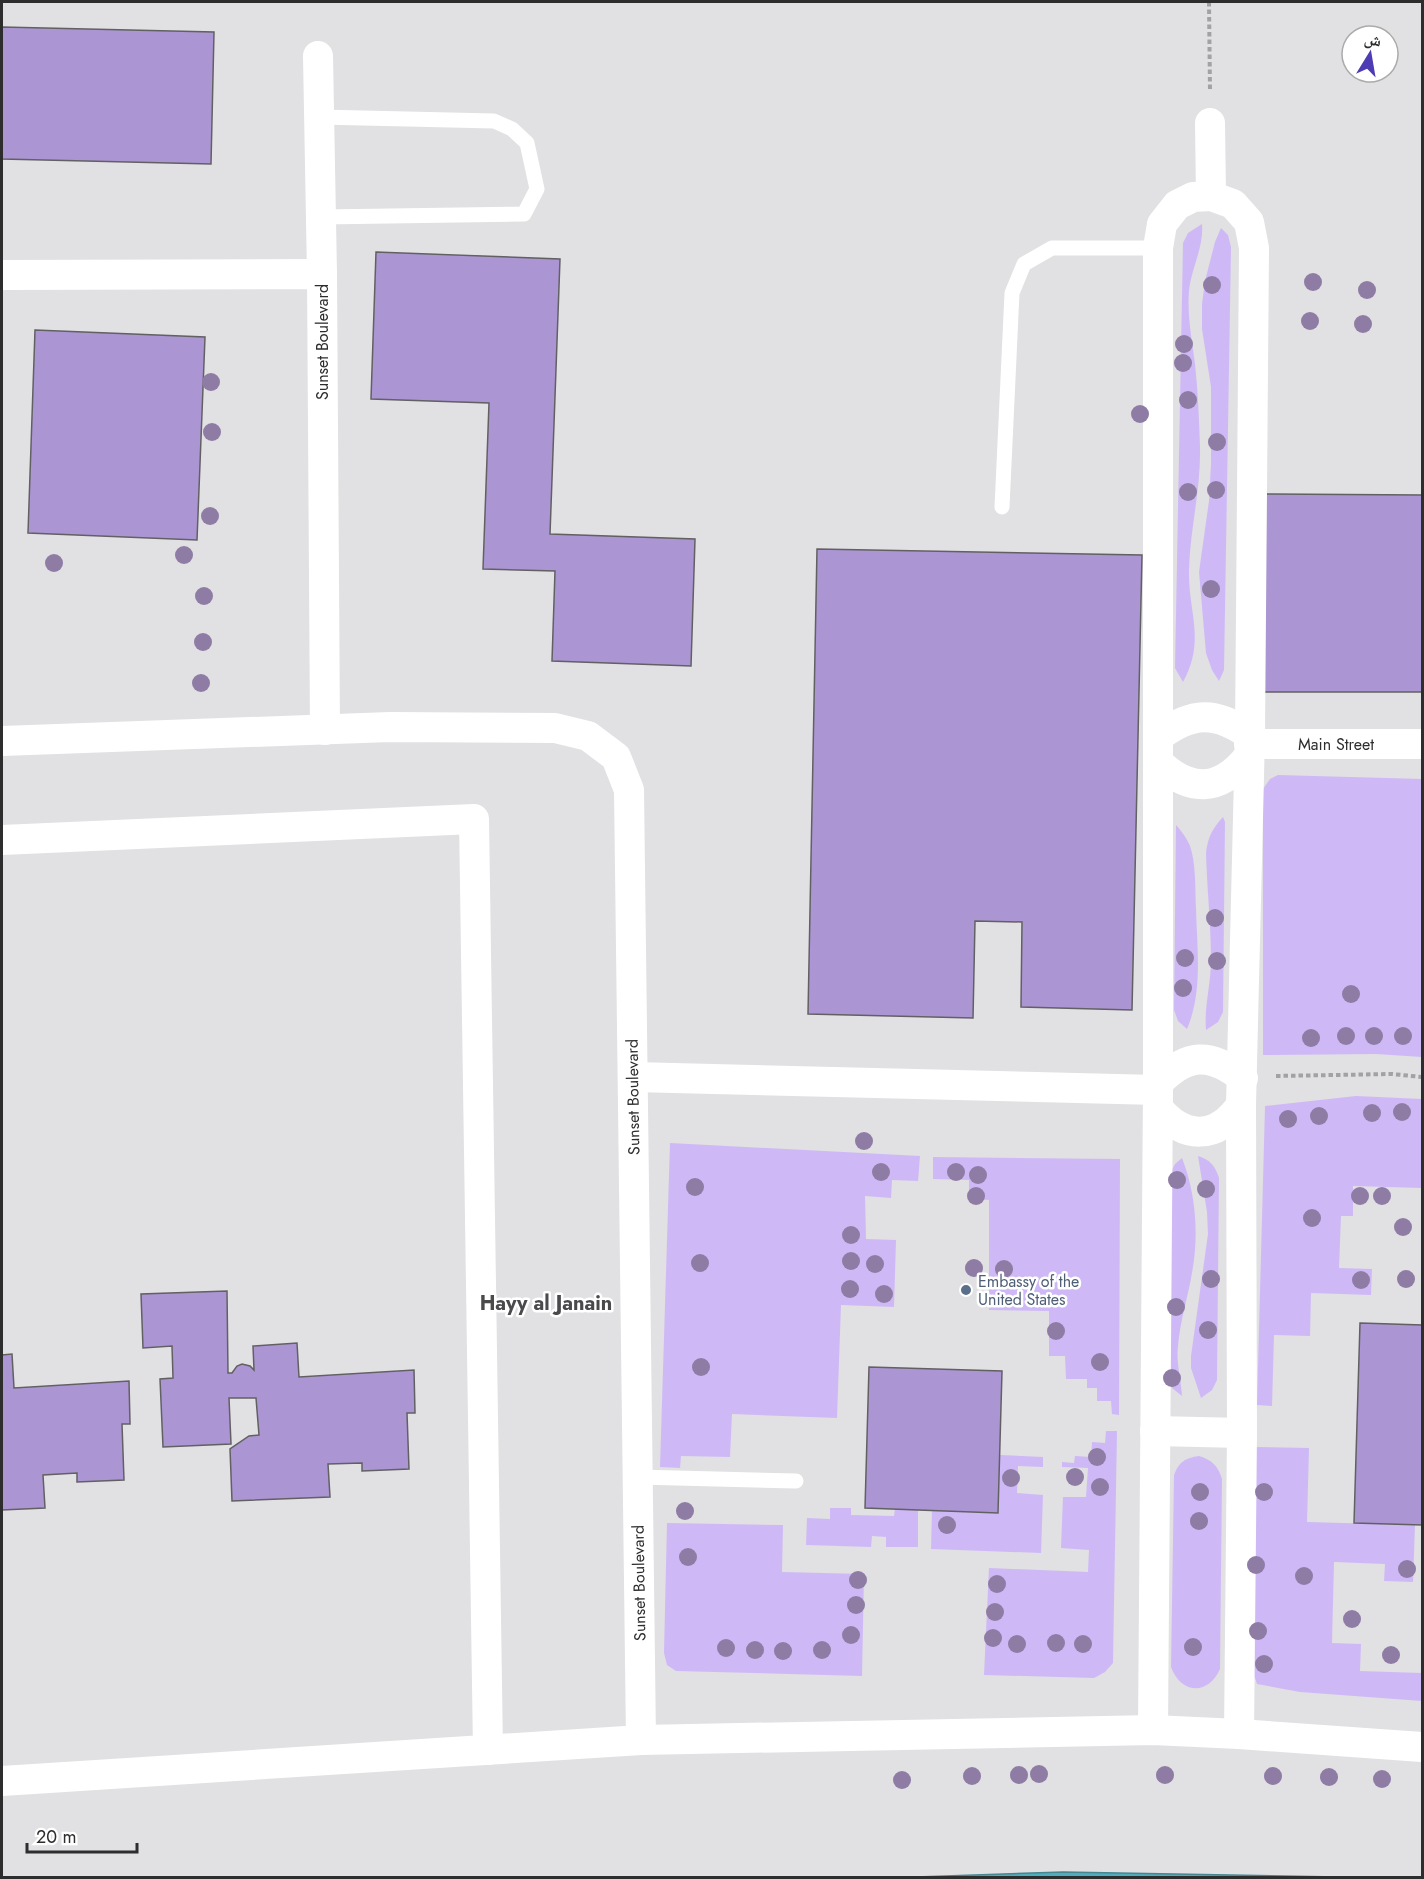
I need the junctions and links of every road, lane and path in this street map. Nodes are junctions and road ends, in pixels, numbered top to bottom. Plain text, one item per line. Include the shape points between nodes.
1 (1209, 2) edge
2 (318, 56) dead end
3 (319, 117) junction
4 (1210, 123) joint
5 (1211, 196) junction
6 (321, 217) junction
7 (1158, 249) junction
8 (322, 274) junction
9 (2, 275) edge
10 (1002, 507) dead end
11 (325, 730) junction
12 (2, 741) edge
13 (1422, 744) edge
14 (1249, 745) junction
15 (1158, 749) junction
16 (2, 840) edge
17 (633, 1077) junction
18 (1422, 1077) edge
19 (1242, 1091) junction
20 (1158, 1094) junction
21 (1155, 1431) junction
22 (1242, 1433) junction
23 (638, 1477) junction
24 (796, 1481) dead end
25 (1153, 1730) junction
26 (1239, 1734) junction
27 (642, 1740) junction
28 (1422, 1747) edge
29 (488, 1750) junction
30 (2, 1781) edge

1 - 4 path
2 - 3 street
3 - 6 street
3 - 6 lane via 494,121 512,129 527,143 537,189 524,214
4 - 5 street
5 - 7 street via 1193,197 1177,205 1162,224
5 - 14 street via 1233,204 1249,222 1254,248
6 - 8 street
7 - 10 lane via 1052,248 1024,264 1012,293
7 - 15 street
8 - 9 street, Sunset Boulevard
8 - 11 street, Sunset Boulevard
11 - 12 street, Sunset Boulevard
11 - 17 street, Sunset Boulevard via 555,728 588,736 616,757 629,790
13 - 14 street, Main Street
14 - 15 street via 1234,724 1214,717 1193,717 1174,725
14 - 15 street via 1238,770 1205,785 1186,783 1170,773
14 - 19 street
15 - 20 street
16 - 29 street via 474,819
17 - 20 street
17 - 23 street, Sunset Boulevard
18 - 19 path via 1274,1076
19 - 20 street via 1228,1066 1209,1060 1190,1061 1171,1069
19 - 20 street via 1231,1119 1200,1132 1169,1121
19 - 22 street
20 - 21 street
21 - 22 street
21 - 25 street
22 - 26 street
23 - 24 lane
23 - 27 street, Sunset Boulevard
25 - 26 street
25 - 27 street
26 - 28 street
27 - 29 street
29 - 30 street

